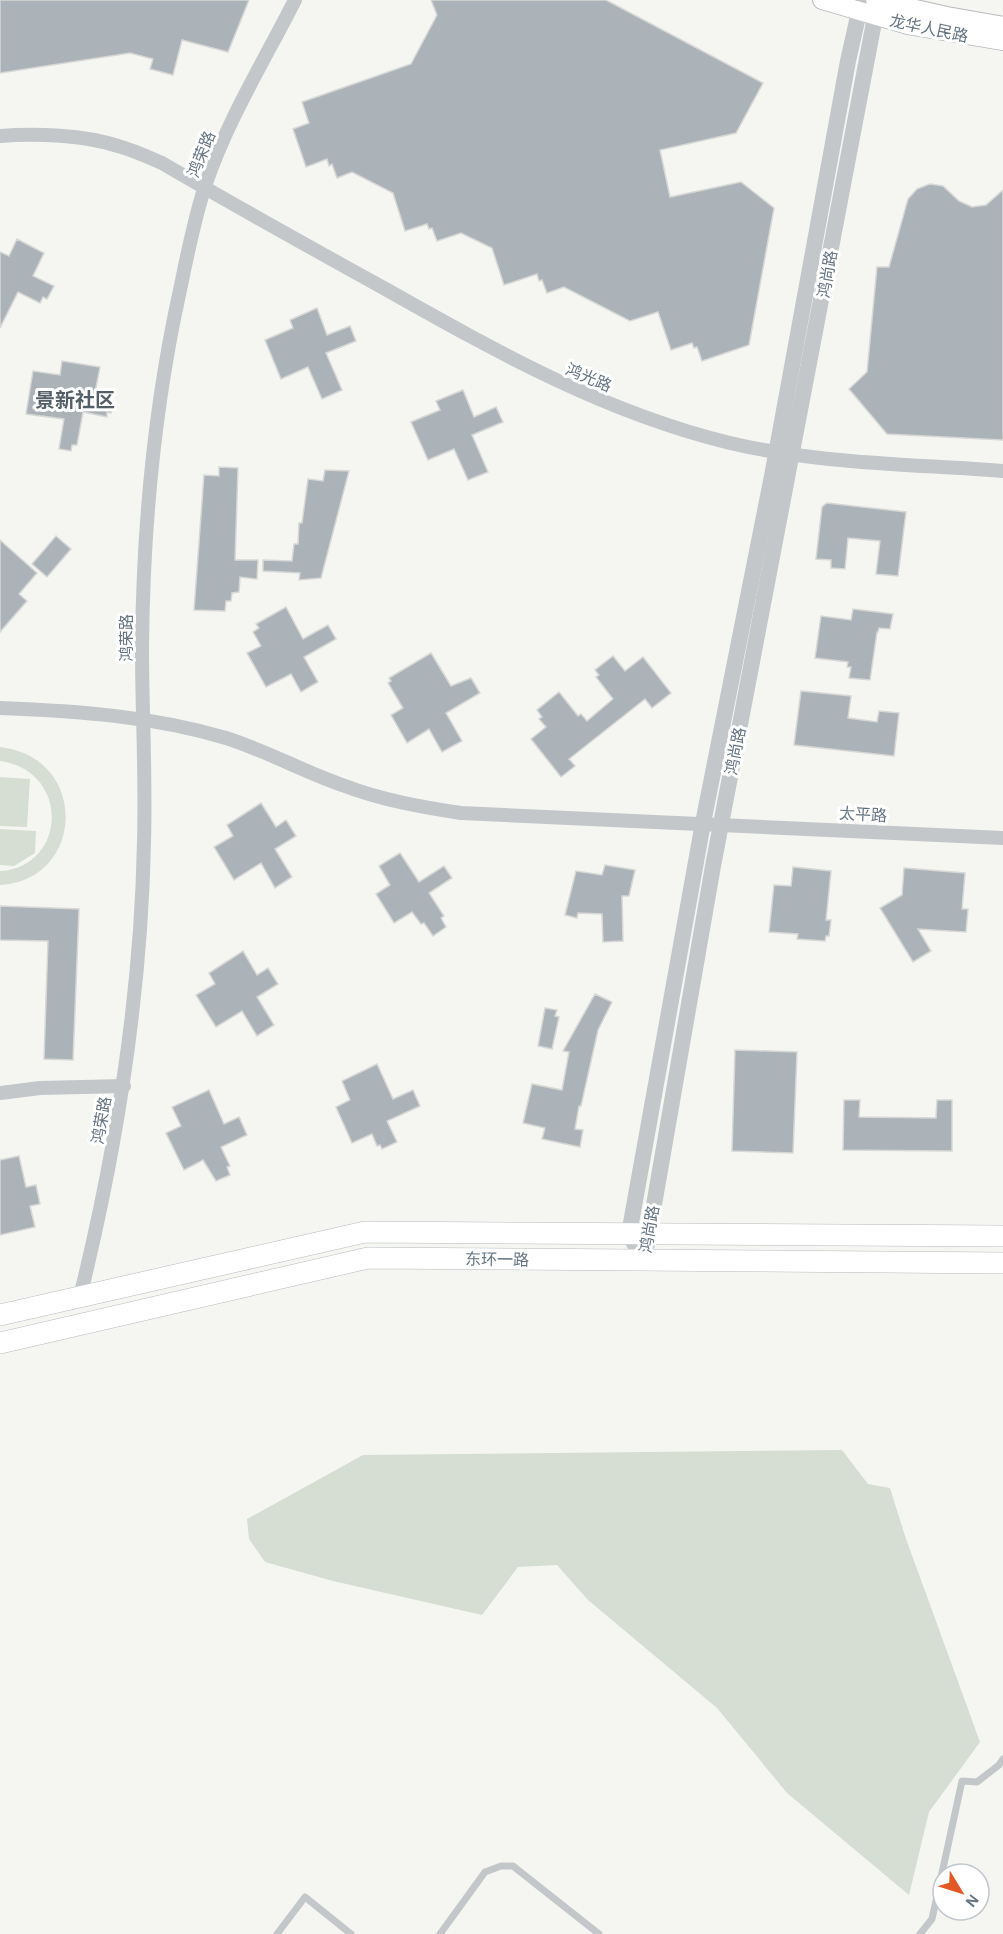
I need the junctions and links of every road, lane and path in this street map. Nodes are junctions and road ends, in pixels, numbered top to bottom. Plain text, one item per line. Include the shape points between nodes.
1 (295, 0) edge
2 (822, 0) edge
3 (870, 6) edge
4 (1003, 26) edge
5 (1003, 41) edge
6 (0, 136) edge
7 (204, 188) junction
8 (776, 452) junction
9 (793, 455) junction
10 (1003, 471) edge
11 (0, 708) edge
12 (143, 719) junction
13 (702, 823) junction
14 (721, 824) junction
15 (1003, 838) edge
16 (123, 1086) junction
17 (0, 1093) edge
18 (639, 1234) junction
19 (1003, 1236) edge
20 (644, 1261) junction
21 (1003, 1263) edge
22 (80, 1297) junction
23 (0, 1315) edge
24 (0, 1343) edge
25 (1003, 1759) edge
26 (277, 1934) edge
27 (351, 1934) edge
28 (440, 1934) edge
29 (599, 1934) edge
30 (920, 1934) edge

1 - 7 street, 鸿荣路 via 222,142
2 - 3 main road, 龙华人民路
3 - 4 main road, 龙华人民路
3 - 5 main road, 龙华人民路 via 929,29
3 - 8 street, 鸿尚路
3 - 9 street, 鸿尚路
6 - 7 street, 鸿光路 via 67,137 116,145 162,163
7 - 8 street, 鸿光路 via 510,359 567,386 674,427
7 - 12 street, 鸿荣路 via 174,318 153,451 143,584
8 - 9 street, 鸿光路
8 - 13 street, 鸿尚路
9 - 10 street, 鸿光路
9 - 14 street, 鸿尚路
11 - 12 street, 太平路
12 - 13 street, 太平路 via 228,739 344,786 421,807 490,814
12 - 16 street, 鸿荣路 via 142,903
13 - 14 street, 太平路
13 - 18 street, 鸿尚路
14 - 15 street, 太平路
14 - 18 street, 鸿尚路
16 - 17 street
16 - 22 street, 鸿荣路 via 105,1192
18 - 19 main road, 东环一路
18 - 20 street, 鸿尚路
18 - 22 main road, 东环一路 via 365,1232
20 - 21 main road, 东环一路
20 - 24 main road, 东环一路 via 368,1258
22 - 23 main road, 东环一路
25 - 30 lane via 977,1782 962,1781 932,1919
26 - 27 lane via 305,1897
28 - 29 lane via 485,1872 501,1866 513,1866

